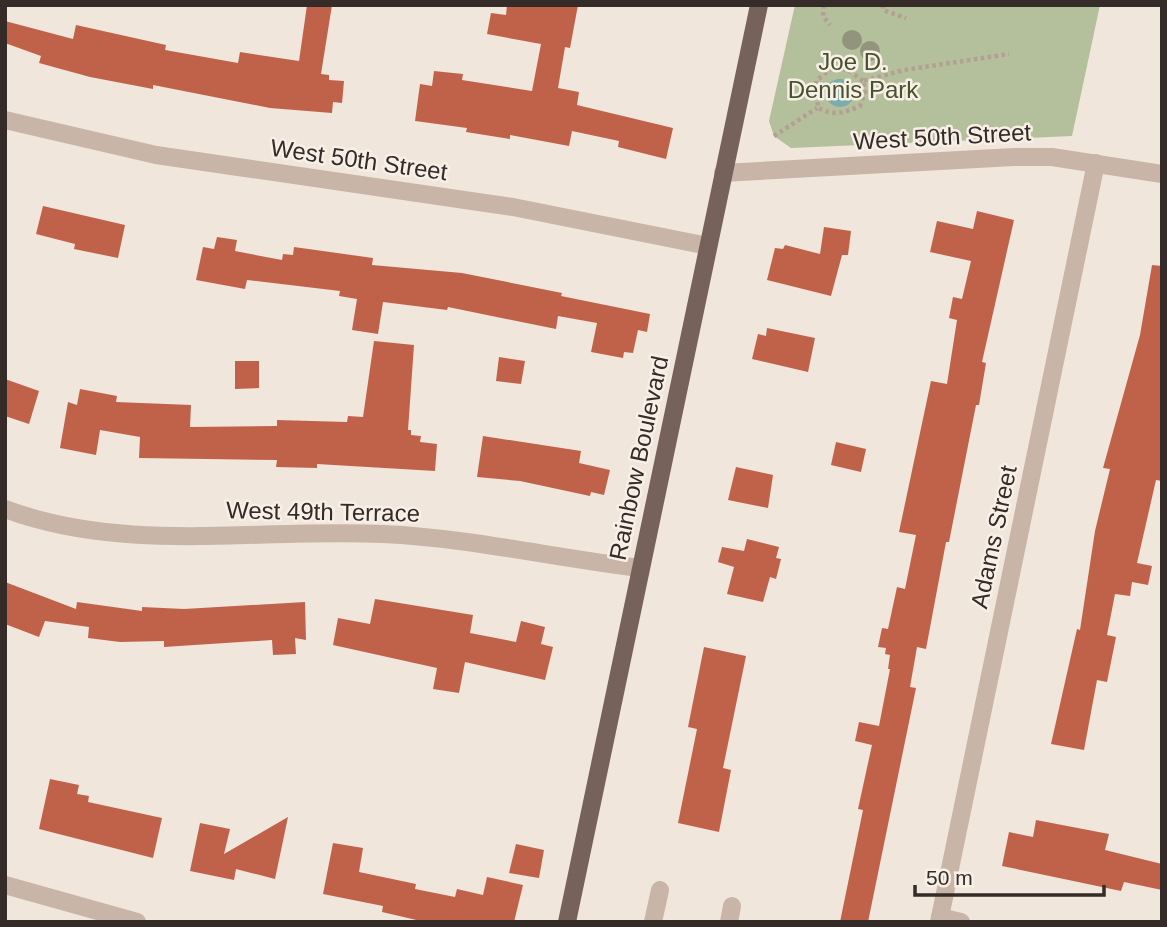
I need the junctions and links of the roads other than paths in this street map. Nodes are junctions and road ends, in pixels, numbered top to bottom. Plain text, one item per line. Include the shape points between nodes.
1 (758, 5) edge
2 (5, 120) edge
3 (1096, 163) junction
4 (723, 173) junction
5 (1162, 174) edge
6 (708, 246) junction
7 (5, 509) edge
8 (640, 568) junction
9 (5, 885) edge
10 (660, 890) dead end
11 (939, 920) edge
12 (137, 922) edge
13 (566, 922) edge
14 (653, 922) edge
15 (961, 922) edge

1 - 4 main road, Rainbow Boulevard
2 - 6 street, West 50th Street via 156,155 513,207
3 - 4 street, West 50th Street via 1014,157
3 - 5 street, West 50th Street
3 - 11 street, Adams Street
4 - 6 main road, Rainbow Boulevard
6 - 8 main road, Rainbow Boulevard
7 - 8 street, West 49th Terrace via 95,533 175,537 386,534
8 - 13 main road, Rainbow Boulevard
9 - 12 street
10 - 14 street
11 - 15 street

